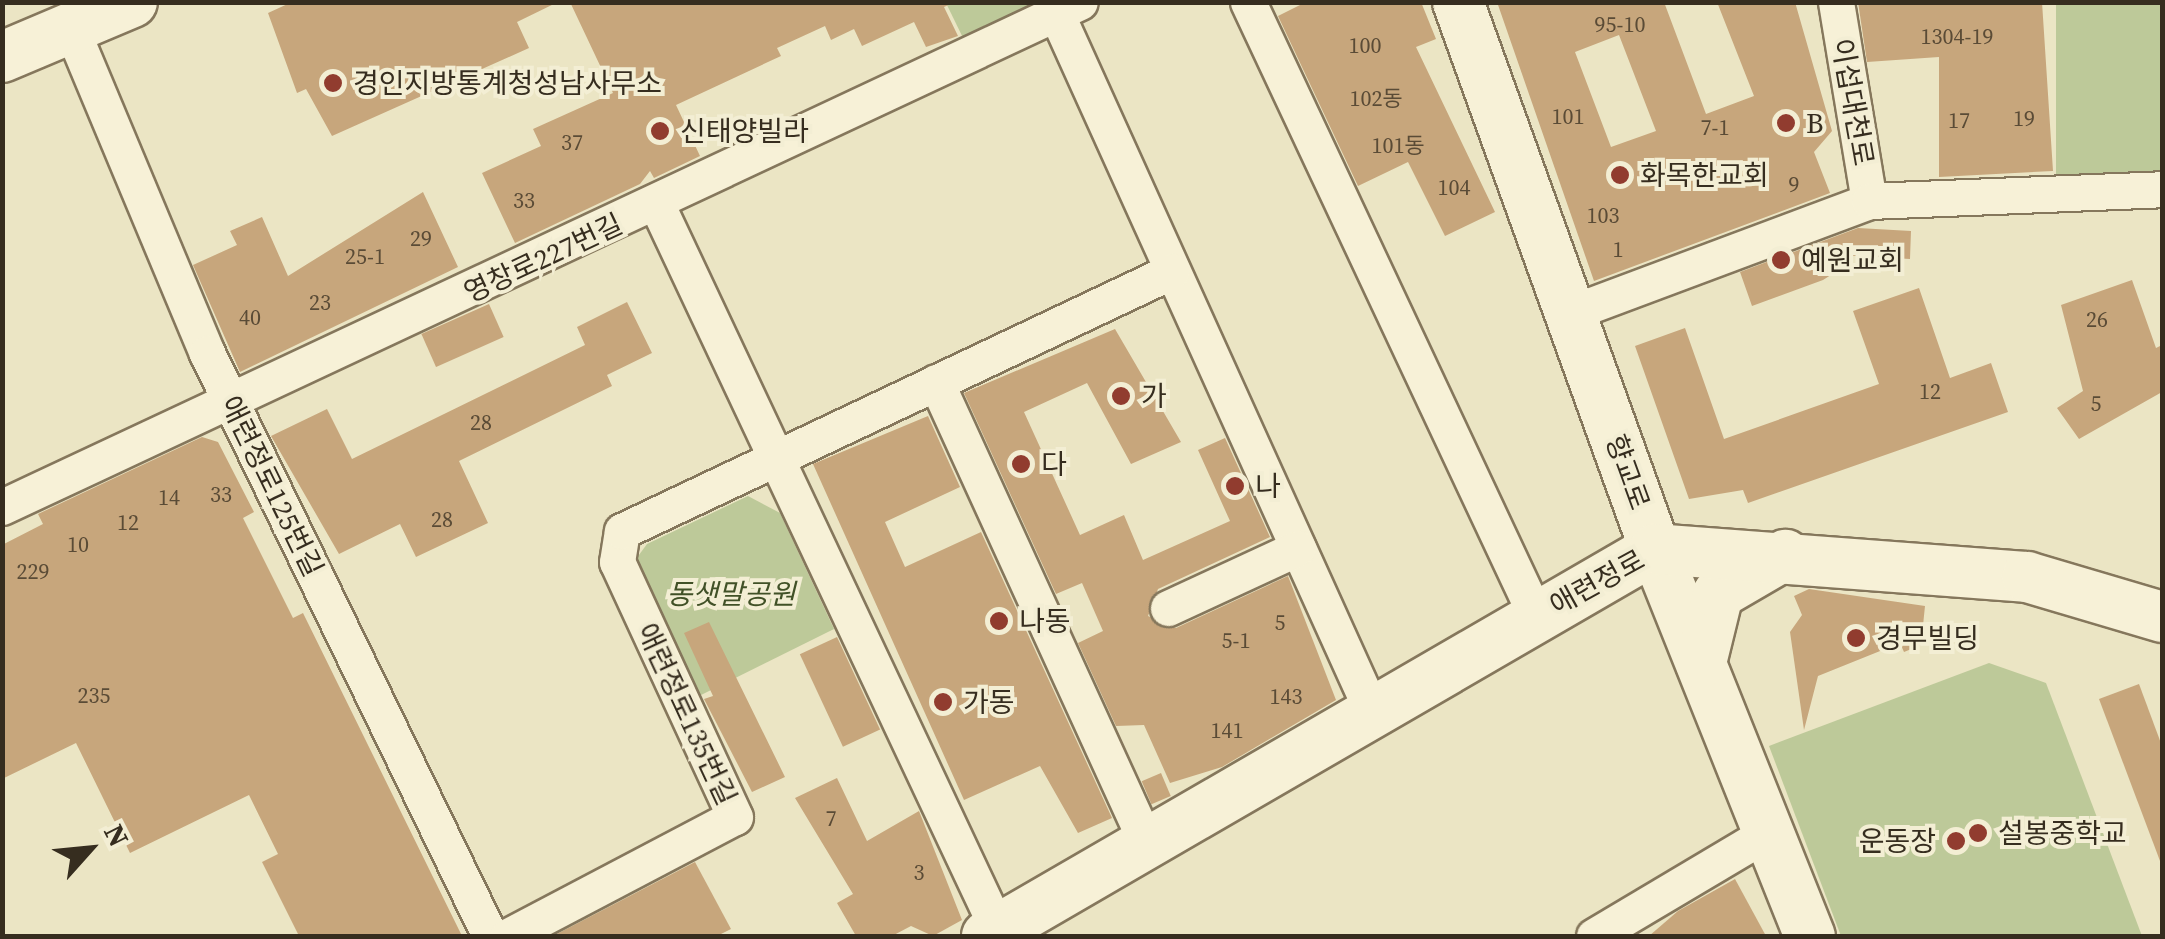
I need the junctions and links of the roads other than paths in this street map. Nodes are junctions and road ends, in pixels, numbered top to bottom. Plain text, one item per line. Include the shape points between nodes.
1 (132, 2) edge
2 (1248, 2) edge
3 (1458, 2) edge
4 (1836, 2) edge
5 (1068, 9) edge
6 (70, 28) junction
7 (2, 58) edge
8 (2162, 190) edge
9 (1870, 201) junction
10 (657, 204) junction
11 (1172, 271) junction
12 (1570, 313) junction
13 (936, 382) junction
14 (230, 400) junction
15 (774, 458) junction
16 (2, 508) edge
17 (1298, 548) junction
18 (1655, 549) junction
19 (1786, 554) junction
20 (1168, 608) dead end
21 (1536, 616) junction
22 (2162, 617) edge
23 (1701, 663) junction
24 (1370, 709) junction
25 (1769, 832) junction
26 (1146, 842) junction
27 (992, 933) edge
28 (490, 936) edge
29 (508, 936) edge
30 (1594, 936) edge
31 (1810, 936) edge

1 - 6 street
2 - 21 street
3 - 12 street, 향교로
4 - 9 street, 이섭대천로
5 - 10 street, 영창로227번길
5 - 11 street
6 - 7 street
6 - 14 street, 애련정로125번길
8 - 9 street
9 - 12 street
10 - 14 street, 영창로227번길
10 - 15 street
11 - 13 street, 애련정로135번길
11 - 17 street
12 - 18 street, 향교로
13 - 15 street, 애련정로135번길
13 - 26 street
14 - 16 street, 영창로227번길
14 - 28 street, 애련정로125번길
15 - 27 street
15 - 29 street, 애련정로135번길 via 616,539 617,562 735,817
17 - 20 street
17 - 24 street
18 - 19 street, 애련정로
18 - 21 street, 애련정로
18 - 23 street, 향교로
19 - 22 street, 애련정로 via 2026,578
19 - 23 street via 1718,594
21 - 24 street, 애련정로
23 - 25 street, 향교로
24 - 26 street, 애련정로
25 - 30 street
25 - 31 street, 향교로
26 - 27 street, 애련정로

